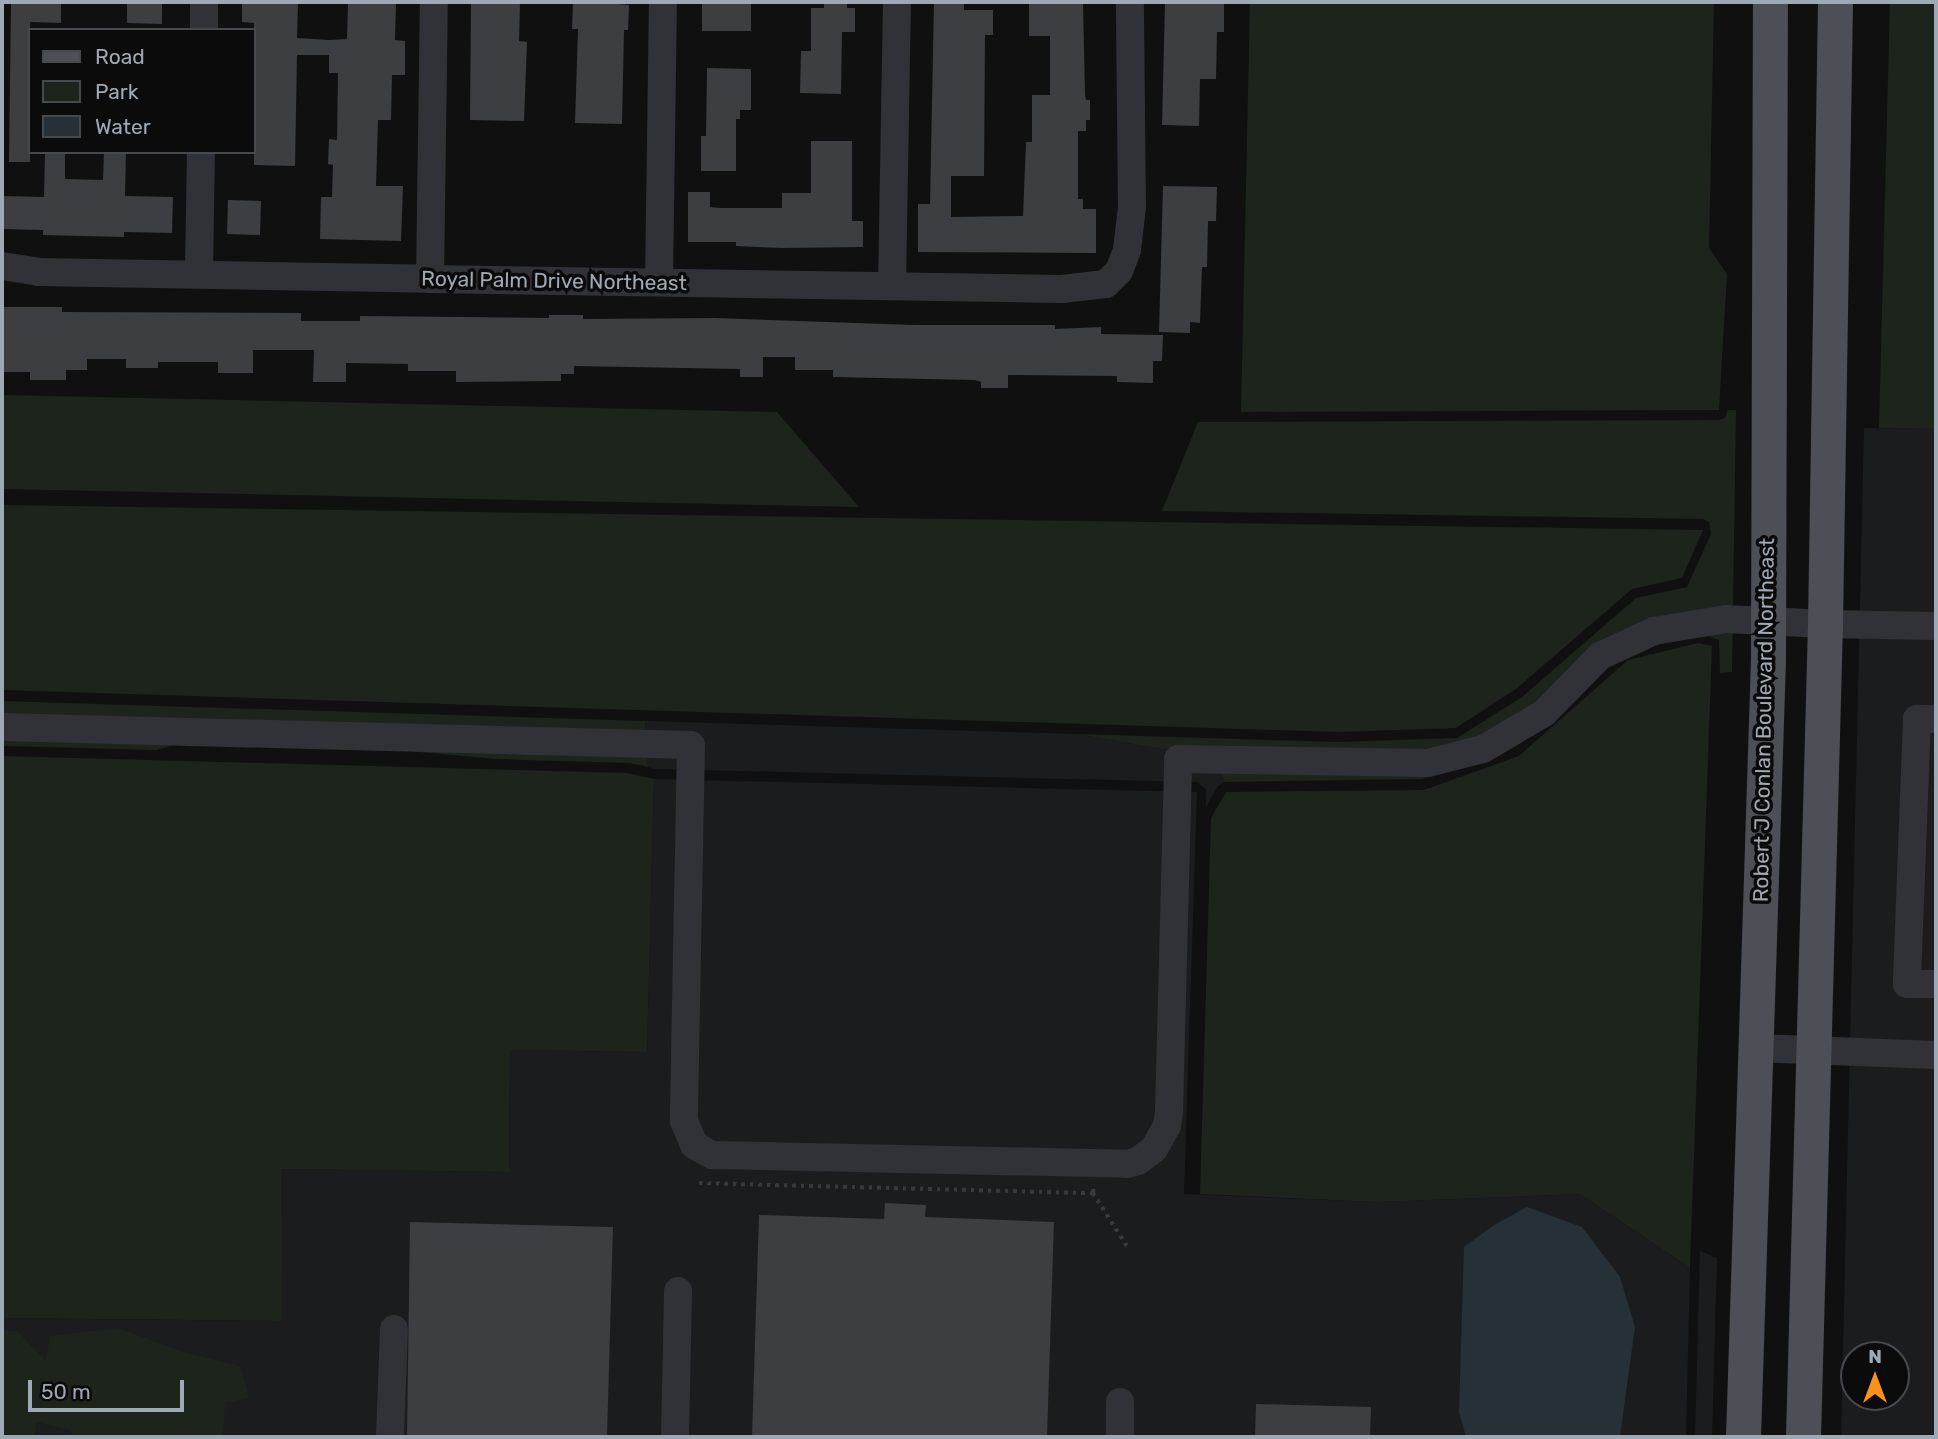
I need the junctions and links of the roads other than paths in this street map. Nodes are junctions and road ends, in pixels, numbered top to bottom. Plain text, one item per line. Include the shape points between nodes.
1 (204, 2) edge
2 (434, 2) edge
3 (663, 2) edge
4 (897, 2) edge
5 (1130, 2) edge
6 (1770, 2) edge
7 (1835, 2) edge
8 (204, 28) edge
9 (201, 154) edge
10 (2, 266) edge
11 (199, 273) junction
12 (430, 279) junction
13 (659, 282) junction
14 (892, 286) junction
15 (1769, 622) junction
16 (1825, 625) junction
17 (1936, 626) edge
18 (1936, 719) edge
19 (2, 727) edge
20 (1923, 882) edge
21 (1936, 984) edge
22 (1755, 1048) junction
23 (1814, 1052) junction
24 (1936, 1055) edge
25 (678, 1290) dead end
26 (394, 1329) dead end
27 (1120, 1402) dead end
28 (390, 1437) edge
29 (675, 1437) edge
30 (1120, 1437) edge
31 (1743, 1437) edge
32 (1803, 1437) edge

1 - 8 street
2 - 12 street
3 - 13 street
4 - 14 street
5 - 14 street, Royal Palm Drive Northeast via 1132,207 1127,250 1119,271 1106,284 1062,289
6 - 15 main road, Robert J Conlan Boulevard Northeast
7 - 16 main road
9 - 11 street
10 - 11 street, Royal Palm Drive Northeast via 38,272
11 - 12 street, Royal Palm Drive Northeast
12 - 13 street, Royal Palm Drive Northeast
13 - 14 street, Royal Palm Drive Northeast
15 - 16 street
15 - 19 street via 1726,619 1654,631 1600,656 1544,713 1483,750 1428,763 1178,760 1167,1126 1154,1149 1138,1161 1094,1164 712,1155 694,1145 684,1121 691,745
15 - 22 main road, Robert J Conlan Boulevard Northeast
16 - 17 street
16 - 23 main road
18 - 20 street via 1917,719
20 - 21 street via 1906,984
22 - 23 street
22 - 31 main road, Robert J Conlan Boulevard Northeast
23 - 24 street
23 - 32 main road
25 - 29 street
26 - 28 street
27 - 30 street

